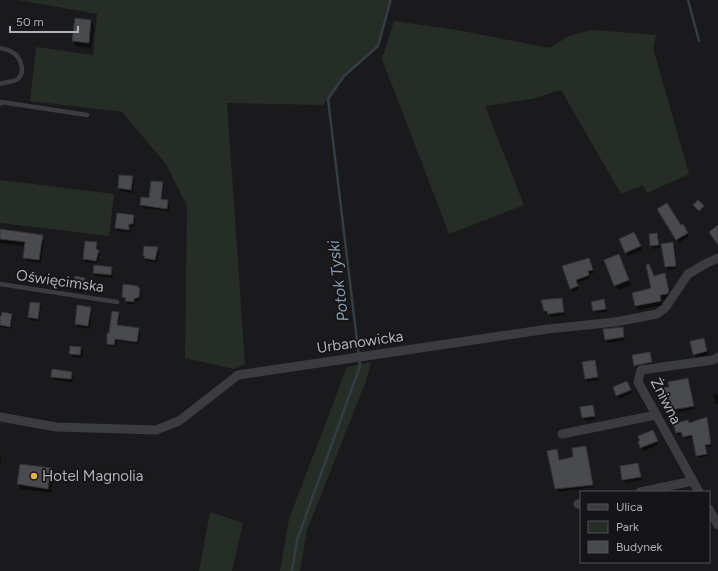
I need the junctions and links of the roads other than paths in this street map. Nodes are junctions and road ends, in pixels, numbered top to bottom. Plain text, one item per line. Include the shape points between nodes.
1 (0, 48) edge
2 (0, 84) edge
3 (0, 104) edge
4 (87, 115) dead end
5 (718, 258) edge
6 (0, 284) edge
7 (117, 302) dead end
8 (718, 357) edge
9 (656, 415) junction
10 (0, 417) edge
11 (562, 434) dead end
12 (693, 481) junction
13 (645, 491) edge
14 (698, 491) edge
15 (710, 511) edge
16 (718, 525) edge

1 - 2 lane via 13,53 22,68 16,79
3 - 4 lane
5 - 10 street, Urbanowicka via 688,274 665,308 657,314 238,375 179,422 156,430 56,427
6 - 7 lane, Oświęcimska
8 - 9 street, Żniwna via 713,360 641,370 638,382
9 - 11 street
9 - 12 street, Żniwna
12 - 13 street
12 - 14 street, Żniwna
15 - 16 street

